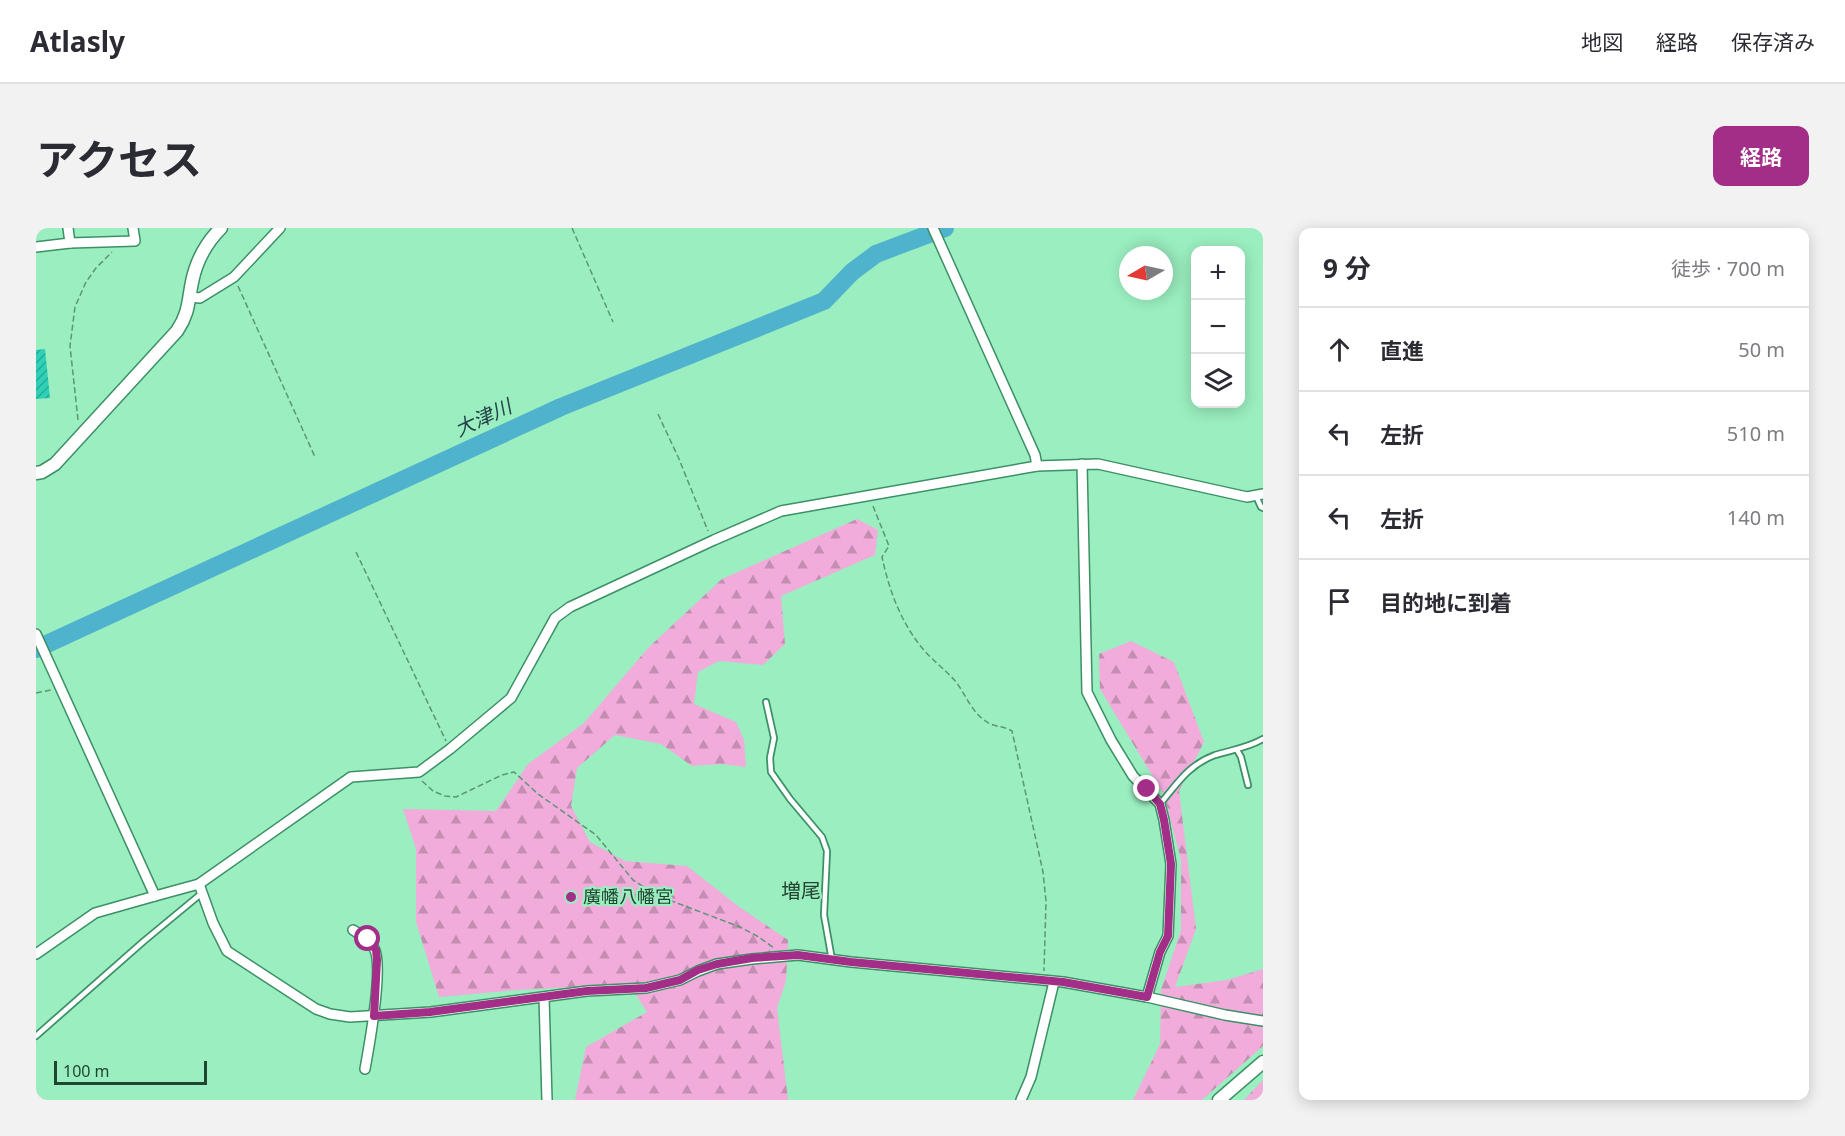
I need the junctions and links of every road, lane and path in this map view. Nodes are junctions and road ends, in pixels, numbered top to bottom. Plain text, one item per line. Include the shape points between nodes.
1 (68, 228) edge
2 (133, 228) edge
3 (221, 228) edge
4 (280, 228) edge
5 (572, 228) edge
6 (933, 228) edge
7 (69, 243) junction
8 (122, 243) junction
9 (36, 247) edge
10 (234, 277) junction
11 (190, 297) junction
12 (613, 322) dead end
13 (658, 414) dead end
14 (85, 434) junction
15 (315, 457) dead end
16 (1082, 464) junction
17 (1037, 466) junction
18 (36, 473) edge
19 (1260, 495) edge
20 (869, 496) junction
21 (1263, 508) edge
22 (714, 540) junction
23 (356, 552) dead end
24 (36, 634) edge
25 (60, 687) junction
26 (36, 693) edge
27 (766, 702) dead end
28 (1263, 739) edge
29 (450, 749) junction
30 (1237, 750) junction
31 (418, 772) junction
32 (1248, 785) dead end
33 (1160, 804) junction
34 (201, 889) junction
35 (154, 896) junction
36 (353, 930) dead end
37 (36, 954) edge
38 (784, 955) junction
39 (832, 960) junction
40 (1049, 982) junction
41 (544, 997) junction
42 (1147, 997) junction
43 (374, 1016) junction
44 (1263, 1021) edge
45 (36, 1036) edge
46 (1263, 1062) edge
47 (365, 1069) dead end
48 (547, 1100) edge
49 (1021, 1100) edge
50 (1219, 1100) edge

1 - 7 street
2 - 8 street via 135,241
3 - 11 street via 196,265
4 - 10 street
5 - 12 path
6 - 17 street
7 - 8 street
7 - 9 street
8 - 14 path via 96,268 75,307 70,346 79,428
10 - 11 street via 200,298
10 - 15 path
11 - 14 street via 185,319 177,331
13 - 22 path
14 - 18 street via 55,464
16 - 17 street
16 - 19 street via 1098,464 1247,497
16 - 33 street via 1087,692 1133,776
17 - 20 street
19 - 21 lane
20 - 22 street via 781,512
20 - 40 path via 889,546 882,557 907,627 924,651 955,681 978,716 1012,731 1043,872
22 - 29 street via 570,607 555,618 511,698
23 - 29 path
24 - 25 street
25 - 26 path
25 - 35 street
27 - 39 lane via 774,738 771,772 822,837 827,851 824,915
28 - 30 lane
29 - 31 street
30 - 32 lane
30 - 33 lane via 1188,769
31 - 34 street via 351,777
31 - 38 path via 426,786 456,797 514,772 596,835 633,880 656,895 740,927
33 - 42 street via 1171,864 1169,927
34 - 35 street
34 - 43 street via 227,951 316,1009 350,1017
34 - 45 lane
35 - 37 street via 95,914
36 - 43 street via 368,939 376,950
38 - 39 street
38 - 41 street via 717,964 663,986
39 - 40 street
40 - 42 street
40 - 49 street via 1031,1077
41 - 43 street
41 - 48 street
42 - 44 street
43 - 47 street
46 - 50 street

